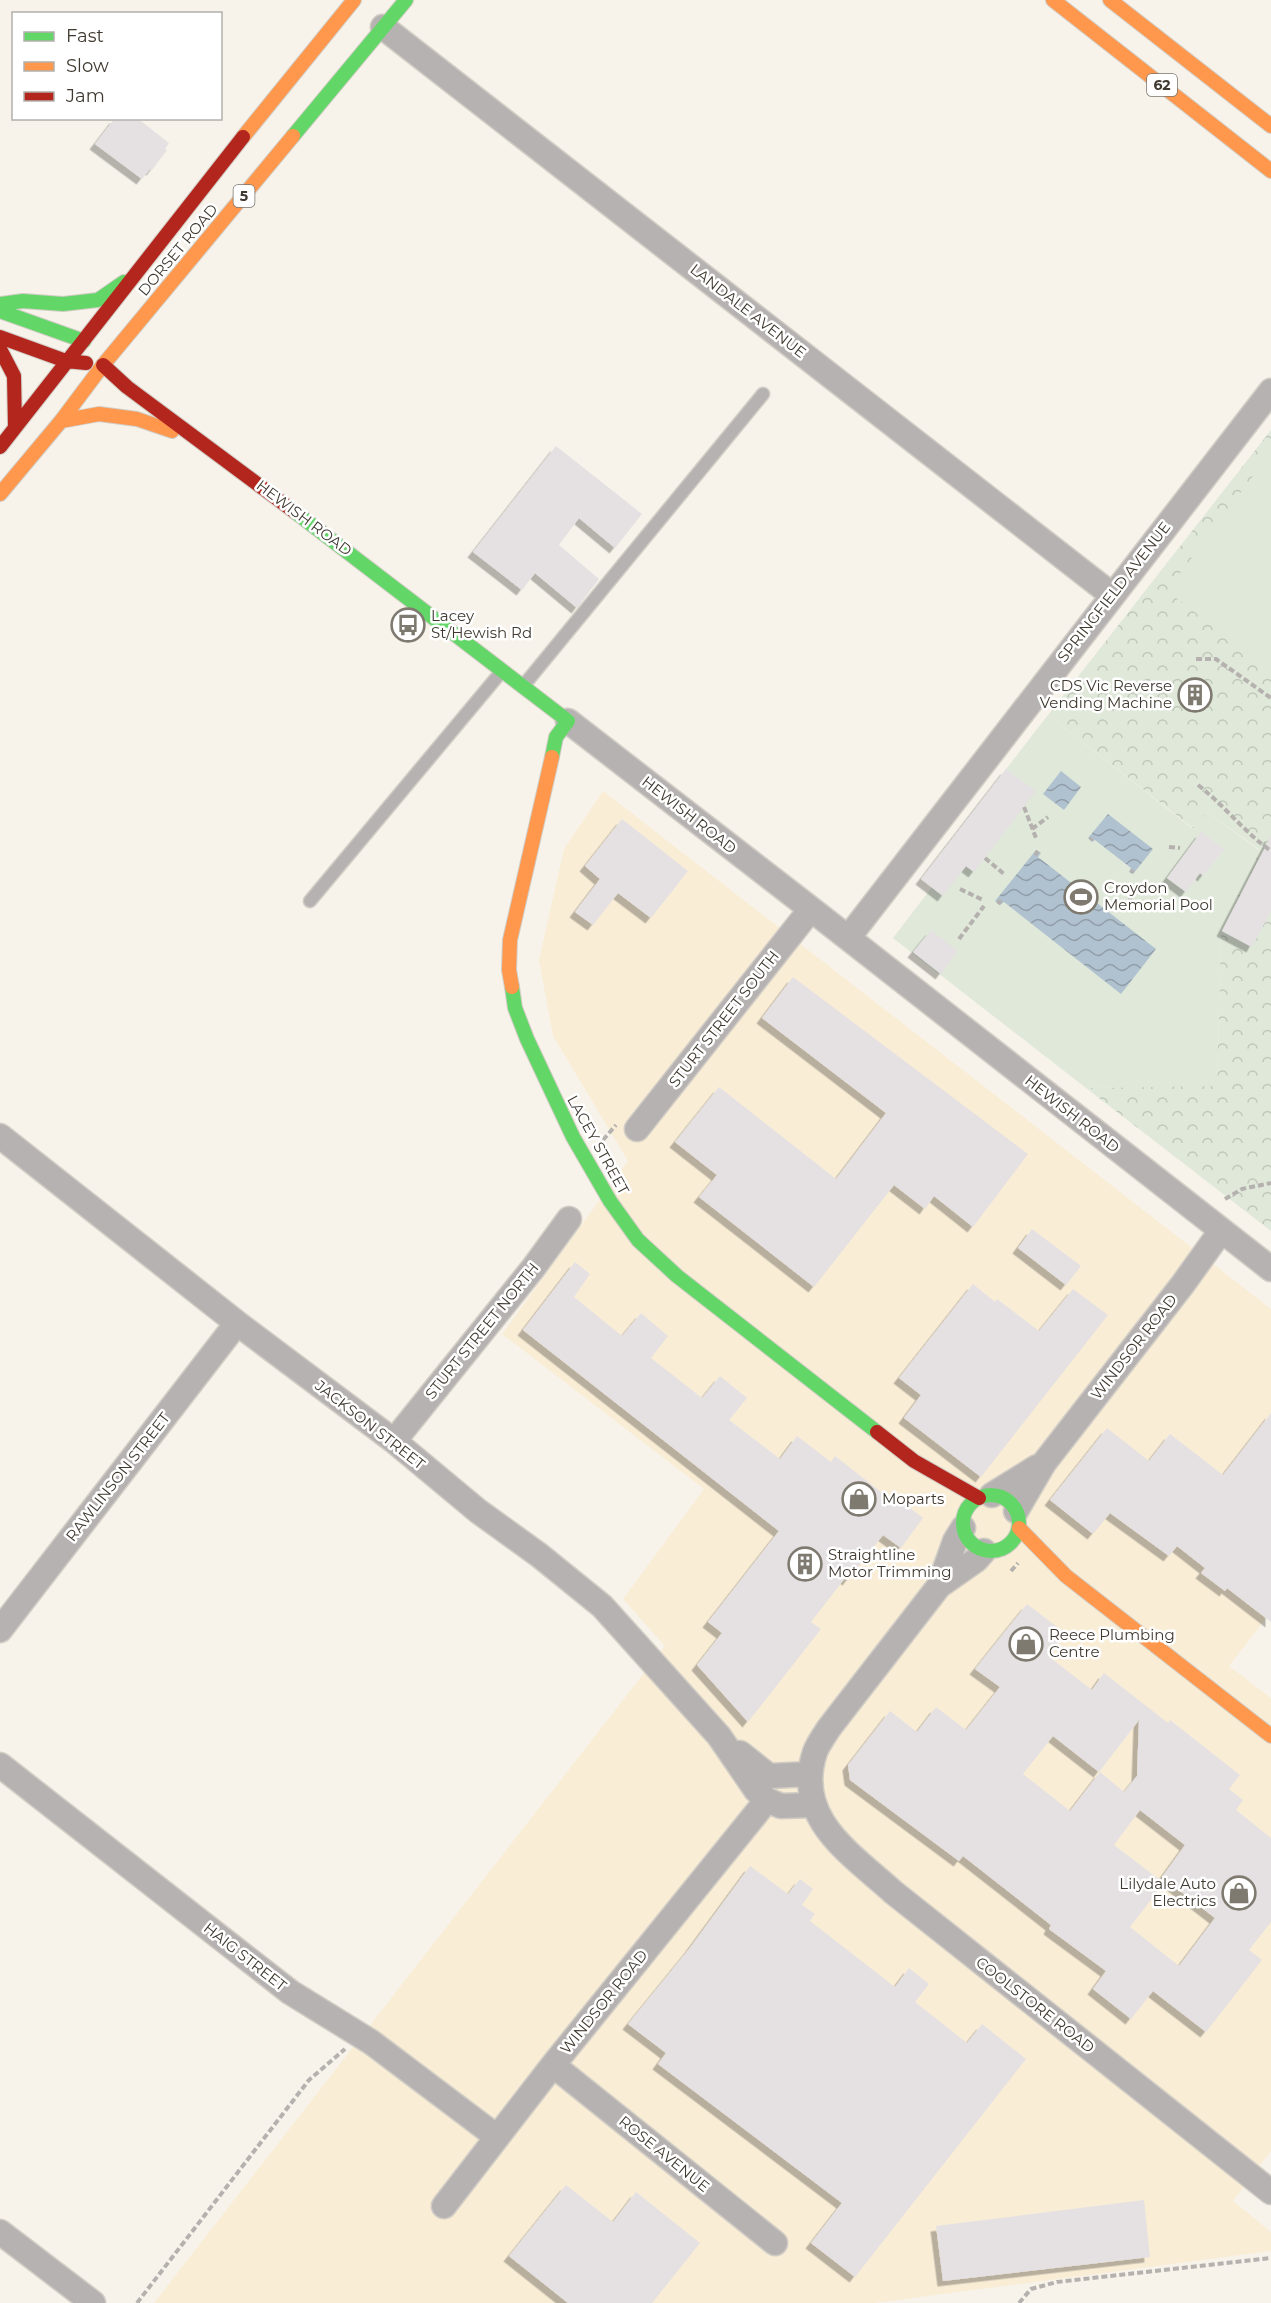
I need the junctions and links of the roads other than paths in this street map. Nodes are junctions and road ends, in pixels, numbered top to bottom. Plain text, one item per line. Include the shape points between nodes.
1 (354, 0) edge
2 (406, 0) edge
3 (1053, 0) edge
4 (1110, 0) edge
5 (383, 27) junction
6 (1267, 123) edge
7 (1271, 171) edge
8 (133, 276) junction
9 (0, 304) edge
10 (0, 311) edge
11 (0, 338) edge
12 (84, 341) junction
13 (0, 349) edge
14 (66, 361) junction
15 (103, 365) junction
16 (1271, 391) edge
17 (763, 394) dead end
18 (61, 421) junction
19 (15, 427) junction
20 (205, 444) junction
21 (0, 447) edge
22 (0, 494) edge
23 (1112, 595) junction
24 (502, 670) junction
25 (523, 686) junction
26 (568, 721) junction
27 (310, 901) dead end
28 (811, 909) junction
29 (848, 938) junction
30 (637, 1129) dead end
31 (0, 1136) edge
32 (569, 1219) dead end
33 (1221, 1231) junction
34 (1271, 1269) edge
35 (237, 1323) junction
36 (394, 1441) junction
37 (914, 1461) junction
38 (1044, 1463) junction
39 (934, 1488) dead end
40 (986, 1496) junction
41 (960, 1520) junction
42 (1017, 1520) junction
43 (992, 1550) junction
44 (1014, 1557) dead end
45 (1037, 1566) dead end
46 (1066, 1576) junction
47 (939, 1586) junction
48 (0, 1630) edge
49 (719, 1736) junction
50 (1271, 1736) edge
51 (0, 1765) edge
52 (810, 1774) junction
53 (766, 1800) junction
54 (813, 1805) junction
55 (553, 2065) junction
56 (498, 2137) junction
57 (1269, 2187) edge
58 (444, 2206) dead end
59 (0, 2232) edge
60 (775, 2242) dead end
61 (93, 2303) edge

1 - 8 street, DORSET ROAD
2 - 5 street, DORSET ROAD / 5
3 - 7 street, 62
4 - 6 street, 62
5 - 15 street, DORSET ROAD / 5
5 - 23 street, LANDALE AVENUE
8 - 9 street via 98,300
8 - 12 street, DORSET ROAD
10 - 12 street
11 - 14 street
12 - 14 street, DORSET ROAD
12 - 15 street, HEWISH ROAD
13 - 19 street via 14,376
14 - 15 street
14 - 19 street, DORSET ROAD
15 - 18 street, DORSET ROAD / 5
15 - 20 street, HEWISH ROAD
16 - 23 street, SPRINGFIELD AVENUE
17 - 25 lane
18 - 20 street via 99,414 136,419
18 - 22 street, DORSET ROAD / 5
19 - 21 street, DORSET ROAD
20 - 24 street, HEWISH ROAD
23 - 29 street, SPRINGFIELD AVENUE
24 - 25 street, HEWISH ROAD
24 - 27 lane
25 - 26 street, HEWISH ROAD
26 - 28 street, HEWISH ROAD
26 - 37 street, LACEY STREET via 556,737 510,940 509,970 515,1008 540,1070 582,1153 638,1240 677,1276
28 - 29 street, HEWISH ROAD
28 - 30 street, STURT STREET SOUTH
29 - 33 street, HEWISH ROAD
31 - 35 street, JACKSON STREET
32 - 36 street, STURT STREET NORTH
33 - 34 street, HEWISH ROAD
33 - 38 street, WINDSOR ROAD
35 - 36 street, JACKSON STREET
35 - 48 street, RAWLINSON STREET
36 - 49 street, JACKSON STREET via 602,1606
37 - 39 street, LACEY STREET
37 - 40 street, LACEY STREET
38 - 40 street, WINDSOR ROAD via 1007,1488
38 - 42 street, WINDSOR ROAD
40 - 41 street via 971,1503
40 - 42 street via 1006,1500
41 - 43 street via 970,1543
41 - 47 street
42 - 43 street via 1012,1542
42 - 46 street
43 - 44 street
43 - 47 street
45 - 46 street
46 - 50 street
47 - 52 street via 829,1728 816,1750
49 - 52 street via 769,1776
49 - 53 street
51 - 56 street, HAIG STREET via 290,1992 361,2036
52 - 54 street
53 - 54 street via 781,1806
53 - 55 street, WINDSOR ROAD
54 - 57 street, COOLSTORE ROAD via 835,1839 893,1892
55 - 56 street, WINDSOR ROAD
55 - 60 street, ROSE AVENUE
56 - 58 street, WINDSOR ROAD
59 - 61 street

